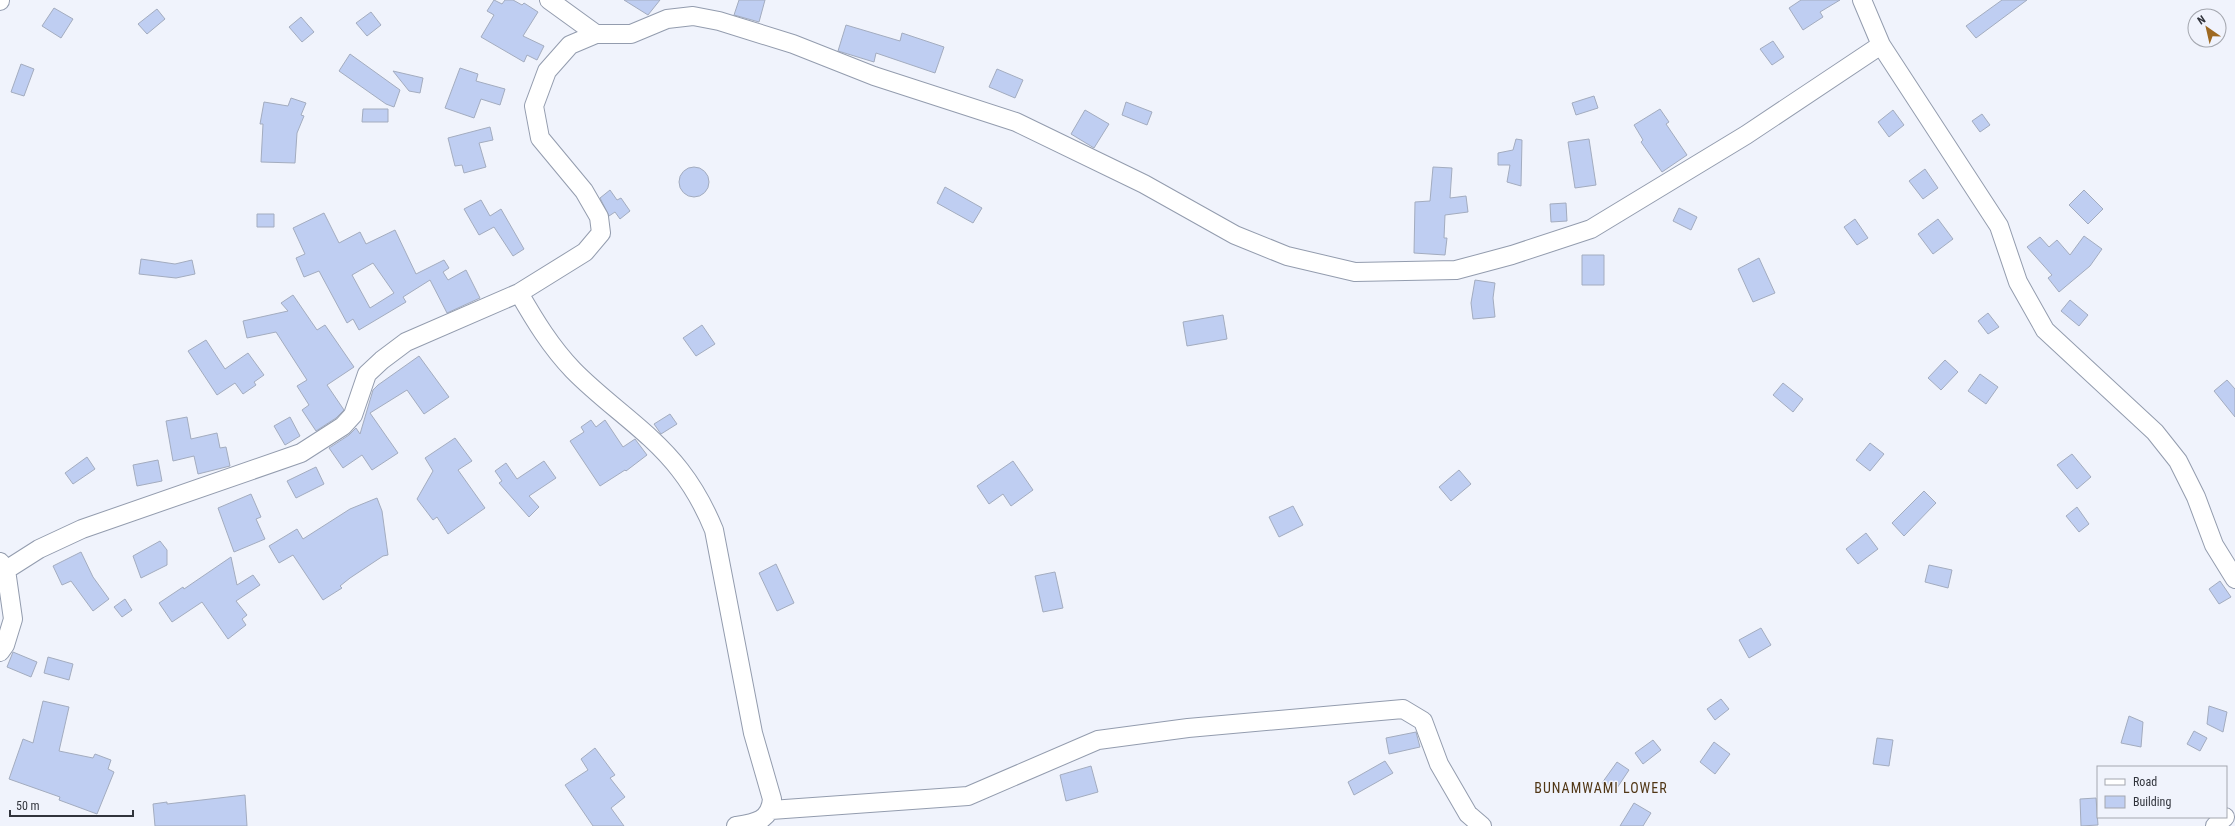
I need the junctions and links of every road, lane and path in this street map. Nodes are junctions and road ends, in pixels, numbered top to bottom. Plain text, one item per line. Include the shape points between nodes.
1 (548, 0) edge
2 (1862, 0) edge
3 (596, 34) junction
4 (1882, 45) junction
5 (519, 293) junction
6 (3, 566) edge
7 (2235, 579) edge
8 (0, 652) edge
9 (2235, 807) edge
10 (771, 810) junction
11 (2227, 814) edge
12 (2223, 818) edge
13 (736, 826) edge
14 (1482, 826) edge
15 (2215, 826) edge

1 - 3 street
2 - 4 street
3 - 4 street via 631,34 667,19 693,16 793,44 874,76 1016,122 1144,184 1235,235 1287,256 1355,272 1456,270 1591,229 1746,135
3 - 5 street via 570,45 547,71 534,106 540,138 584,192 599,217 601,233 585,252
4 - 7 street via 1998,226 2018,282 2045,330 2155,432 2178,461 2196,497 2214,545
5 - 6 street via 406,342 367,374 353,414 343,426 301,453 82,530
5 - 10 street via 543,334 572,369 649,437 679,468 701,499 714,530 753,733 772,799
6 - 8 street via 13,619 5,645
9 - 11 street
10 - 13 street via 761,820
10 - 14 street via 968,796 1098,740 1188,728 1403,709 1423,721 1439,764 1468,814
12 - 15 street

